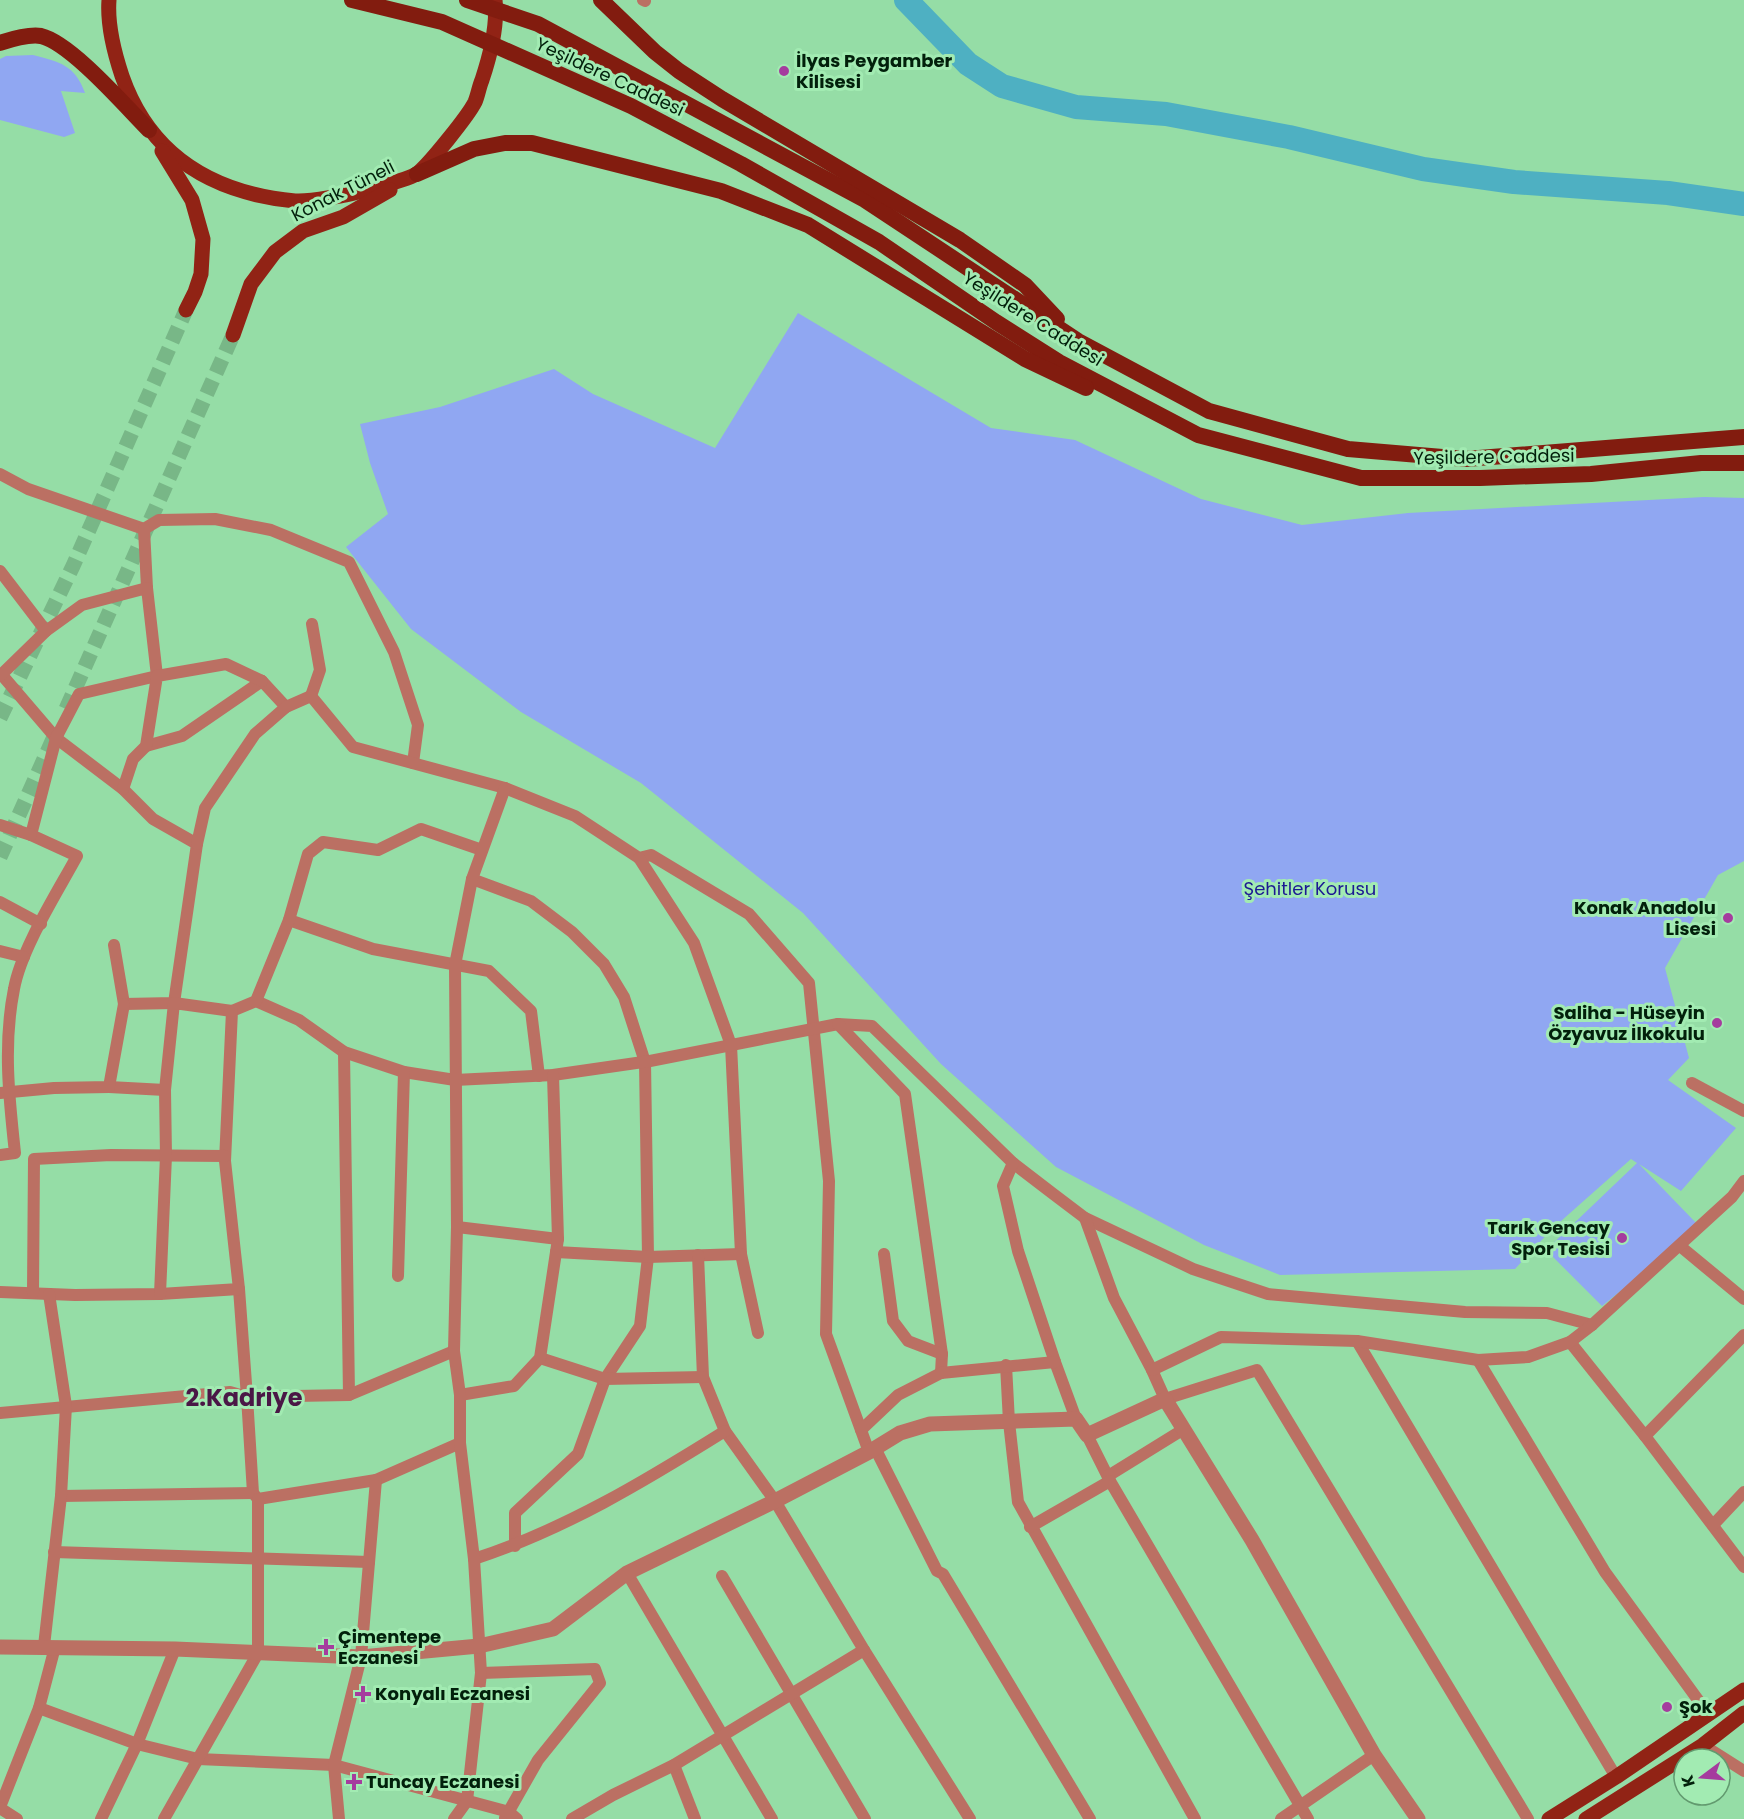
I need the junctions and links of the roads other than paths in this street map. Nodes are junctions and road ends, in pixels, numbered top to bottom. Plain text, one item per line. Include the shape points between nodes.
1 (352, 0) edge
2 (467, 0) edge
3 (495, 0) edge
4 (601, 0) edge
5 (109, 5) edge
6 (0, 43) edge
7 (149, 130) junction
8 (417, 174) junction
9 (186, 310) tunnel mouth
10 (233, 334) tunnel mouth
11 (1078, 341) junction
12 (1197, 435) junction
13 (1744, 437) edge
14 (1744, 463) edge
15 (0, 474) edge
16 (144, 529) junction
17 (0, 571) edge
18 (147, 588) junction
19 (312, 624) dead end
20 (46, 631) junction
21 (1, 675) edge
22 (158, 676) junction
23 (262, 681) junction
24 (311, 696) junction
25 (286, 707) junction
26 (56, 738) junction
27 (146, 746) junction
28 (413, 763) junction
29 (505, 788) junction
30 (123, 789) junction
31 (0, 825) edge
32 (31, 835) junction
33 (197, 844) junction
34 (482, 850) junction
35 (639, 858) junction
36 (472, 879) junction
37 (0, 902) edge
38 (289, 920) junction
39 (41, 924) junction
40 (114, 945) dead end
41 (0, 951) edge
42 (24, 957) junction
43 (455, 964) junction
44 (256, 1001) junction
45 (174, 1003) junction
46 (124, 1004) junction
47 (232, 1011) junction
48 (838, 1024) junction
49 (813, 1028) junction
50 (731, 1045) junction
51 (344, 1053) junction
52 (645, 1062) junction
53 (404, 1072) junction
54 (553, 1075) junction
55 (538, 1076) junction
56 (455, 1080) junction
57 (1692, 1083) dead end
58 (109, 1087) junction
59 (165, 1090) junction
60 (4, 1092) edge
61 (1744, 1111) edge
62 (15, 1153) junction
63 (0, 1155) edge
64 (166, 1156) junction
65 (225, 1156) junction
66 (34, 1159) junction
67 (1013, 1163) junction
68 (1744, 1181) edge
69 (1085, 1218) junction
70 (457, 1227) junction
71 (558, 1239) junction
72 (1680, 1246) junction
73 (556, 1252) junction
74 (741, 1254) junction
75 (884, 1254) dead end
76 (698, 1255) junction
77 (648, 1257) junction
78 (398, 1276) dead end
79 (239, 1289) junction
80 (0, 1292) edge
81 (33, 1292) junction
82 (49, 1294) junction
83 (160, 1294) junction
84 (1744, 1299) edge
85 (1592, 1325) junction
86 (758, 1333) dead end
87 (1744, 1335) edge
88 (1357, 1341) junction
89 (1570, 1342) junction
90 (454, 1351) junction
91 (942, 1354) junction
92 (540, 1358) junction
93 (1478, 1360) junction
94 (1055, 1362) junction
95 (1006, 1365) junction
96 (1152, 1370) junction
97 (940, 1372) junction
98 (703, 1377) junction
99 (605, 1379) junction
100 (349, 1395) junction
101 (460, 1395) junction
102 (247, 1397) junction
103 (1165, 1400) junction
104 (66, 1406) junction
105 (0, 1413) edge
106 (1076, 1419) junction
107 (1009, 1422) junction
108 (1184, 1429) junction
109 (725, 1431) junction
110 (861, 1431) junction
111 (1087, 1436) junction
112 (1645, 1436) junction
113 (460, 1443) junction
114 (872, 1450) junction
115 (1109, 1479) junction
116 (376, 1480) junction
117 (1744, 1492) edge
118 (61, 1496) junction
119 (255, 1496) junction
120 (774, 1501) junction
121 (1713, 1525) junction
122 (1030, 1527) junction
123 (515, 1546) junction
124 (54, 1552) junction
125 (259, 1559) junction
126 (474, 1559) junction
127 (369, 1562) junction
128 (1744, 1568) edge
129 (627, 1573) junction
130 (722, 1576) dead end
131 (479, 1646) junction
132 (0, 1647) edge
133 (50, 1647) junction
134 (175, 1649) junction
135 (864, 1650) junction
136 (258, 1653) junction
137 (361, 1657) junction
138 (481, 1674) junction
139 (1744, 1690) edge
140 (790, 1694) junction
141 (39, 1708) junction
142 (1744, 1713) edge
143 (1709, 1715) junction
144 (722, 1735) junction
145 (137, 1744) junction
146 (1703, 1745) junction
147 (1374, 1755) junction
148 (198, 1759) junction
149 (334, 1765) junction
150 (674, 1765) junction
151 (1744, 1771) edge
152 (1616, 1778) junction
153 (467, 1801) junction
154 (1300, 1806) junction
155 (0, 1808) edge
156 (510, 1817) edge
157 (17, 1819) edge
158 (101, 1819) edge
159 (164, 1819) edge
160 (339, 1819) edge
161 (453, 1819) edge
162 (572, 1819) edge
163 (696, 1819) edge
164 (772, 1819) edge
165 (865, 1819) edge
166 (970, 1819) edge
167 (1090, 1819) edge
168 (1195, 1819) edge
169 (1281, 1819) edge
170 (1308, 1819) edge
171 (1418, 1819) edge
172 (1528, 1819) edge
173 (1549, 1819) edge
174 (1586, 1819) edge

1 - 12 highway, Yeşildere Caddesi via 442,22 631,106 869,237 1059,362
2 - 11 highway, Yeşildere Caddesi via 538,24 865,200
3 - 8 main road via 490,57 474,103
4 - 11 highway via 680,71 960,240 1025,285
5 - 7 main road via 113,51 127,90
6 - 7 highway via 41,36 65,49
7 - 8 main road via 170,153 199,173 239,191 297,201 355,194
7 - 9 main road via 192,200 203,239 201,274
8 - 10 main road, Konak Tüneli via 343,217 303,231 275,252 251,284
8 - 12 highway via 474,149 532,143 721,191 808,225 1025,359
11 - 13 highway, Yeşildere Caddesi via 1209,411 1348,449 1466,459
12 - 14 highway, Yeşildere Caddesi via 1361,478 1591,474 1701,463
15 - 16 street via 28,489
16 - 18 street
16 - 28 street via 159,520 215,519 271,530 349,562 394,652 418,725
17 - 20 street
18 - 20 street via 82,605
18 - 22 street
19 - 24 street via 320,670
20 - 21 street
21 - 26 street
22 - 23 street via 226,664
22 - 26 street via 79,694
22 - 27 street
23 - 25 street
23 - 27 street via 182,736
24 - 25 street
24 - 28 street via 353,747
25 - 33 street via 255,734 205,808
26 - 30 street
26 - 32 street
27 - 30 street via 133,759
28 - 29 street
29 - 34 street
29 - 35 street via 575,816
30 - 33 street via 153,819
31 - 32 street
32 - 39 street via 77,856
33 - 45 street
34 - 36 street
34 - 38 street via 421,829 378,850 323,842 308,854
35 - 49 street via 651,855 749,914 809,983
35 - 50 street via 694,943
36 - 43 street
36 - 52 street via 531,901 572,932 604,964 624,997
37 - 39 street
38 - 43 street via 373,949
38 - 44 street
39 - 42 street
40 - 46 street
41 - 42 street
42 - 60 street via 14,987
43 - 55 street via 489,971 531,1011
43 - 56 street
44 - 47 street
44 - 51 street via 299,1020
45 - 46 street
45 - 47 street
45 - 59 street
46 - 58 street
47 - 65 street
48 - 49 street
48 - 67 street via 872,1026
48 - 91 street via 905,1094
49 - 50 street
49 - 110 street via 829,1181 826,1334
50 - 52 street
50 - 74 street
51 - 53 street
51 - 100 street
52 - 54 street
52 - 77 street
53 - 56 street
53 - 78 street
54 - 55 street
54 - 71 street
55 - 56 street
56 - 70 street
57 - 61 street
58 - 59 street
58 - 60 street
59 - 64 street
60 - 62 street
62 - 63 street
62 - 66 street
64 - 65 street
64 - 66 street
64 - 83 street
65 - 79 street
66 - 81 street
67 - 69 street
67 - 94 street via 1003,1186 1018,1251
68 - 72 street
69 - 85 street via 1192,1269 1268,1294 1465,1312 1547,1313
69 - 96 street via 1114,1298
70 - 71 street
70 - 90 street
71 - 73 street
72 - 84 street
72 - 85 street
73 - 77 street
73 - 92 street
74 - 76 street
74 - 86 street
75 - 91 street via 893,1321 908,1341
76 - 77 street
76 - 98 street
77 - 99 street via 640,1326
79 - 83 street
79 - 102 street
80 - 81 street
81 - 82 street
82 - 83 street
82 - 104 street
85 - 89 street
87 - 112 street
88 - 93 street
88 - 96 street via 1221,1337
88 - 152 street
89 - 93 street via 1528,1357
89 - 112 street
90 - 100 street
90 - 101 street
91 - 97 street
92 - 99 street
92 - 101 street via 514,1386
93 - 143 street via 1605,1572
94 - 95 street
94 - 106 street
95 - 97 street
95 - 107 street
96 - 103 street
97 - 110 street via 898,1395
98 - 99 street
98 - 109 street
99 - 123 street via 578,1454 515,1513
100 - 102 street
101 - 113 street
102 - 104 street via 230,1392
102 - 119 street
103 - 108 street
103 - 111 street
103 - 172 street via 1257,1370
104 - 105 street
104 - 118 street
106 - 107 street
106 - 111 street
107 - 114 street via 930,1424 900,1433
107 - 122 street via 1017,1502
108 - 115 street
108 - 147 street
109 - 120 street
109 - 123 street via 638,1485
110 - 114 street
111 - 115 street
112 - 121 street
113 - 116 street
113 - 126 street
114 - 120 street
114 - 167 street via 938,1571
115 - 122 street
115 - 154 street
116 - 119 street
116 - 127 street
117 - 121 street
118 - 119 street
118 - 124 street
119 - 125 street
120 - 129 street
120 - 135 street
121 - 128 street
122 - 168 street
123 - 126 street
124 - 125 street
124 - 133 street
125 - 127 street
125 - 136 street
126 - 131 street
127 - 137 street
129 - 131 street via 553,1629
129 - 144 street
130 - 140 street
131 - 137 street
131 - 138 street
132 - 133 street
133 - 134 street
133 - 141 street
134 - 136 street
134 - 145 street
135 - 140 street
135 - 166 street
136 - 137 street
136 - 148 street
137 - 149 street
138 - 153 street
138 - 156 street via 596,1669 600,1683 538,1760
139 - 143 main road
140 - 144 street
140 - 165 street
141 - 145 street
141 - 155 street
142 - 146 main road
143 - 146 main road via 1702,1731
143 - 152 main road
144 - 150 street
144 - 164 street
145 - 148 street
145 - 158 street
146 - 151 street
146 - 174 main road
147 - 154 street
147 - 171 street
148 - 149 street
148 - 159 street
149 - 153 street
149 - 160 street
150 - 162 street
150 - 163 street
152 - 173 main road
153 - 156 street
153 - 161 street
154 - 169 street
154 - 170 street
155 - 157 street

